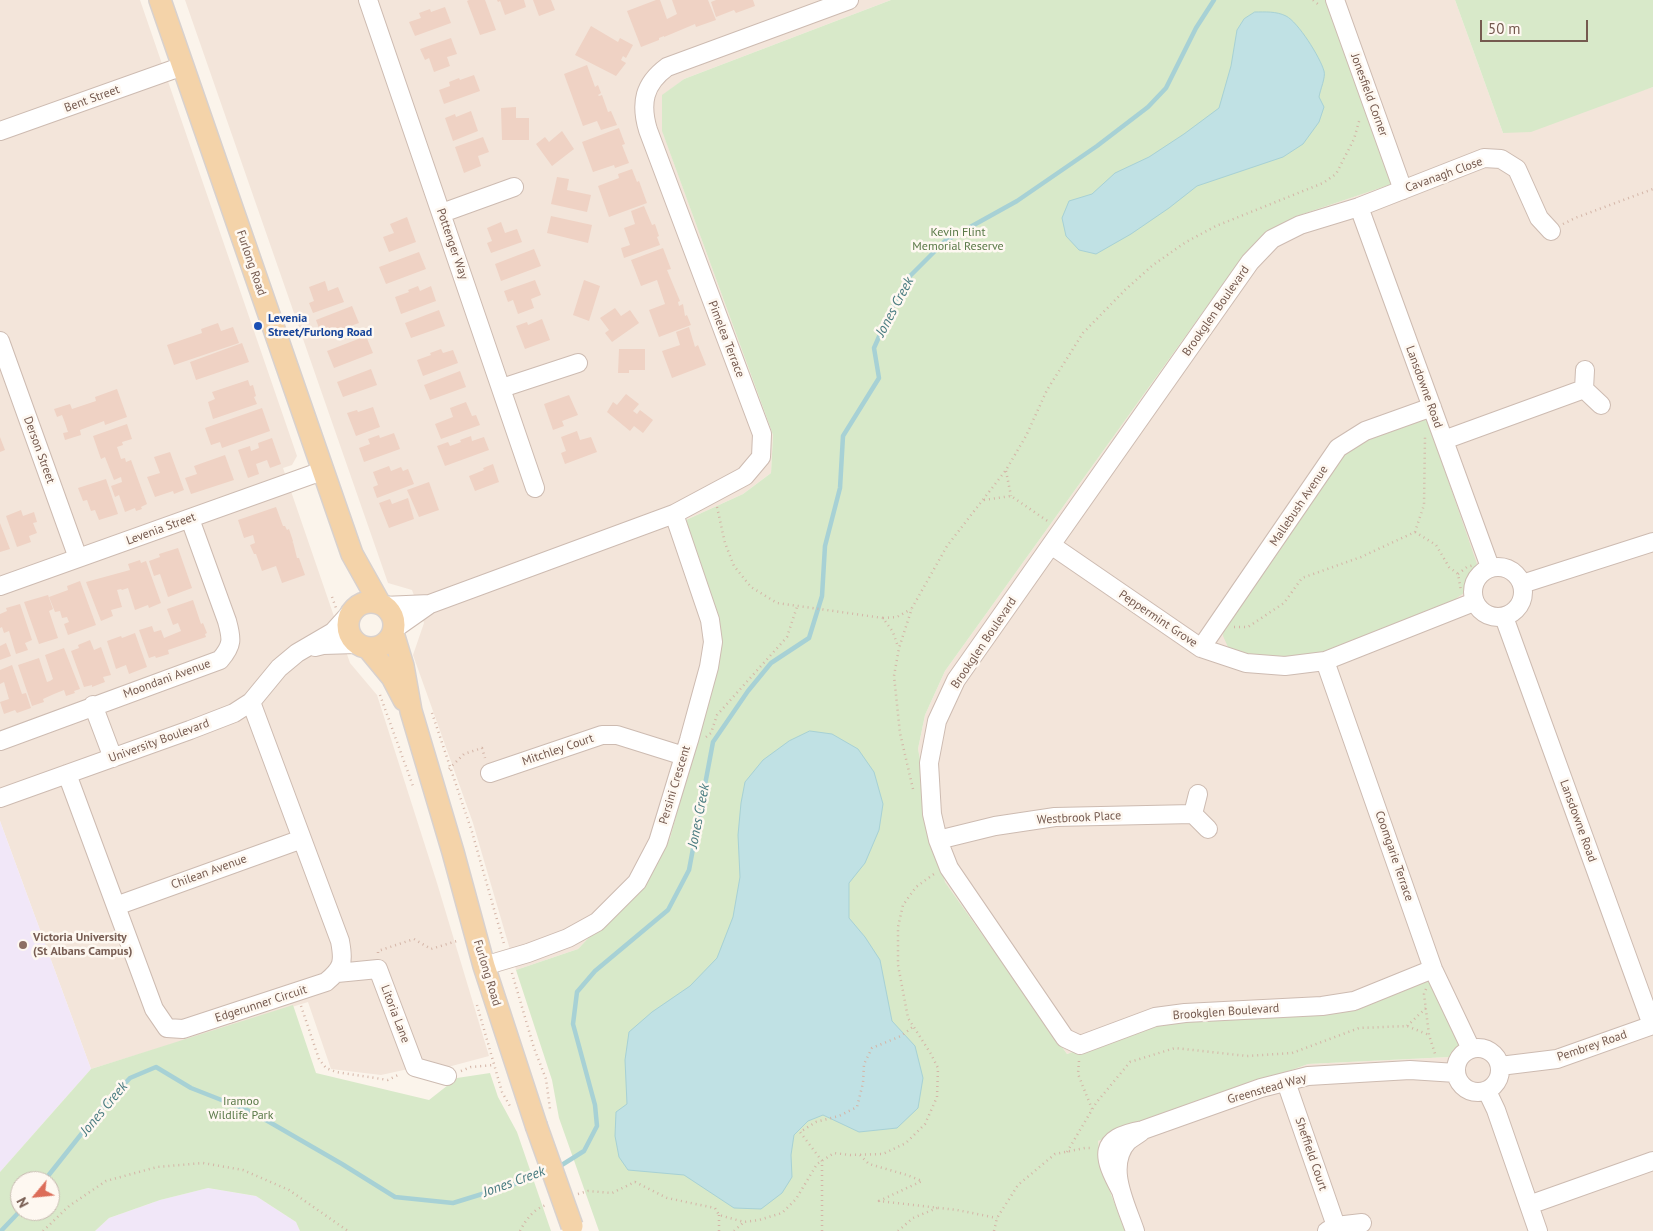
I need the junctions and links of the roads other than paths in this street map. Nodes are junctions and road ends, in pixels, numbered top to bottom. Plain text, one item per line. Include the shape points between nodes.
1 (160, 0) edge
2 (849, 0) edge
3 (371, 1) edge
4 (1329, 4) edge
5 (183, 66) junction
6 (0, 132) edge
7 (514, 187) dead end
8 (1403, 190) junction
9 (1359, 206) junction
10 (442, 213) junction
11 (1551, 231) road end
12 (0, 341) edge
13 (578, 363) dead end
14 (1586, 370) dead end
15 (502, 388) junction
16 (1584, 389) junction
17 (1601, 405) dead end
18 (1432, 407) junction
19 (1444, 440) junction
20 (322, 471) junction
21 (535, 488) dead end
22 (674, 514) junction
23 (190, 519) junction
24 (1653, 542) edge
25 (1051, 546) junction
26 (352, 554) junction
27 (78, 558) junction
28 (1490, 567) junction
29 (1522, 584) junction
30 (0, 586) edge
31 (430, 604) junction
32 (1471, 604) junction
33 (382, 605) junction
34 (349, 615) junction
35 (1504, 617) junction
36 (393, 632) junction
37 (362, 646) junction
38 (1201, 648) junction
39 (297, 653) junction
40 (1325, 661) junction
41 (252, 702) junction
42 (93, 706) junction
43 (420, 708) junction
44 (0, 741) edge
45 (686, 748) junction
46 (113, 758) junction
47 (490, 773) road end
48 (67, 774) junction
49 (1198, 794) dead end
50 (0, 798) edge
51 (1193, 814) junction
52 (1208, 829) dead end
53 (302, 839) junction
54 (938, 840) junction
55 (116, 906) junction
56 (484, 966) junction
57 (1434, 969) junction
58 (337, 973) junction
59 (1653, 1025) edge
60 (1471, 1049) junction
61 (1500, 1066) junction
62 (1449, 1073) junction
63 (447, 1076) road end
64 (1286, 1082) junction
65 (1487, 1091) junction
66 (1143, 1130) junction
67 (1653, 1161) edge
68 (1121, 1191) junction
69 (1529, 1205) junction
70 (1362, 1223) dead end
71 (572, 1228) edge
72 (1331, 1228) edge
73 (1135, 1231) edge
74 (1538, 1231) edge

1 - 5 main road, Furlong Road
2 - 22 street, Pimelea Terrace via 667,67 649,85 644,107 648,130 762,434 761,457 745,476
3 - 10 street, Pottenger Way
4 - 8 street, Jonesfield Corner
5 - 6 street, Bent Street
5 - 20 main road, Furlong Road
7 - 10 street
8 - 9 street, Cavanagh Close
8 - 11 street, Cavanagh Close via 1484,158 1502,158 1517,169 1539,218
9 - 18 street, Lansdowne Road
9 - 25 street, Brookglen Boulevard via 1300,225 1272,239 1250,262
10 - 15 street, Pottenger Way
12 - 27 street, Derson Street
13 - 15 street
14 - 16 street
15 - 21 street, Pottenger Way
16 - 17 street
16 - 19 street
18 - 19 street, Lansdowne Road
18 - 38 street, Mallebush Avenue via 1365,432 1338,448
19 - 28 street, Lansdowne Road
20 - 23 street, Levenia Street
20 - 26 main road, Furlong Road
22 - 31 street, Pimelea Terrace
22 - 45 street, Persini Crescent via 710,620 712,642 709,667
23 - 27 street, Levenia Street
23 - 42 street, Moondani Avenue via 228,621 232,638 228,651 220,660
24 - 29 street
25 - 38 street, Peppermint Grove
25 - 54 street, Brookglen Boulevard via 956,680 937,722 929,763 932,814
26 - 33 main road, Furlong Road
26 - 34 main road, Furlong Road
27 - 30 street, Levenia Street
28 - 29 street via 1498,566 1515,572
28 - 32 street via 1477,577
29 - 35 street via 1521,602
31 - 33 street, Pimelea Terrace
31 - 36 street, Pimelea Terrace
32 - 35 street via 1486,614
32 - 40 street, Peppermint Grove
33 - 34 main road via 363,603
33 - 36 main road via 392,616
34 - 37 main road via 348,632
34 - 39 street, University Boulevard via 333,632
35 - 59 street, Lansdowne Road
36 - 37 main road via 383,645
36 - 43 main road, Furlong Road
37 - 39 street, University Boulevard via 323,645
37 - 43 main road, Furlong Road
38 - 40 street, Peppermint Grove via 1246,664 1285,666
39 - 41 street, University Boulevard via 279,668
40 - 57 street, Coomgarie Terrace
41 - 46 street, University Boulevard via 234,713
41 - 53 street
42 - 44 street, Moondani Avenue
42 - 46 street
43 - 56 main road, Furlong Road via 441,771
45 - 47 street, Mitchley Court via 602,735
45 - 56 street, Persini Crescent via 658,842 637,882 597,922 581,931
46 - 48 street, University Boulevard
48 - 50 street, University Boulevard
48 - 55 street, Edgerunner Circuit
49 - 51 street
51 - 52 street
51 - 54 street, Westbrook Place via 1055,816
53 - 55 street, Chilean Avenue
53 - 58 street via 340,941 343,958
54 - 57 street, Brookglen Boulevard via 949,868 1064,1038 1080,1045 1155,1017 1354,1001
55 - 58 street, Edgerunner Circuit via 154,1009 167,1028 183,1029 326,982
56 - 71 main road, Furlong Road, bridge via 543,1120
57 - 60 street, Coomgarie Terrace
58 - 63 street, Litoria Lane via 378,969 415,1067
59 - 61 street, Pembrey Road via 1557,1060
60 - 61 street via 1492,1052
60 - 62 street via 1464,1052
61 - 65 street via 1497,1082
62 - 64 street, Greenstead Way via 1373,1072 1308,1076
62 - 65 street via 1470,1092
64 - 66 street, Greenstead Way
64 - 72 street, Sheffield Court
65 - 69 street
66 - 68 street, Greenstead Way via 1129,1140 1118,1159
66 - 68 street, Greenstead Way via 1115,1138 1108,1149 1108,1164
67 - 69 street
68 - 73 street, Greenstead Way
69 - 74 street
70 - 72 street, Sheffield Court

